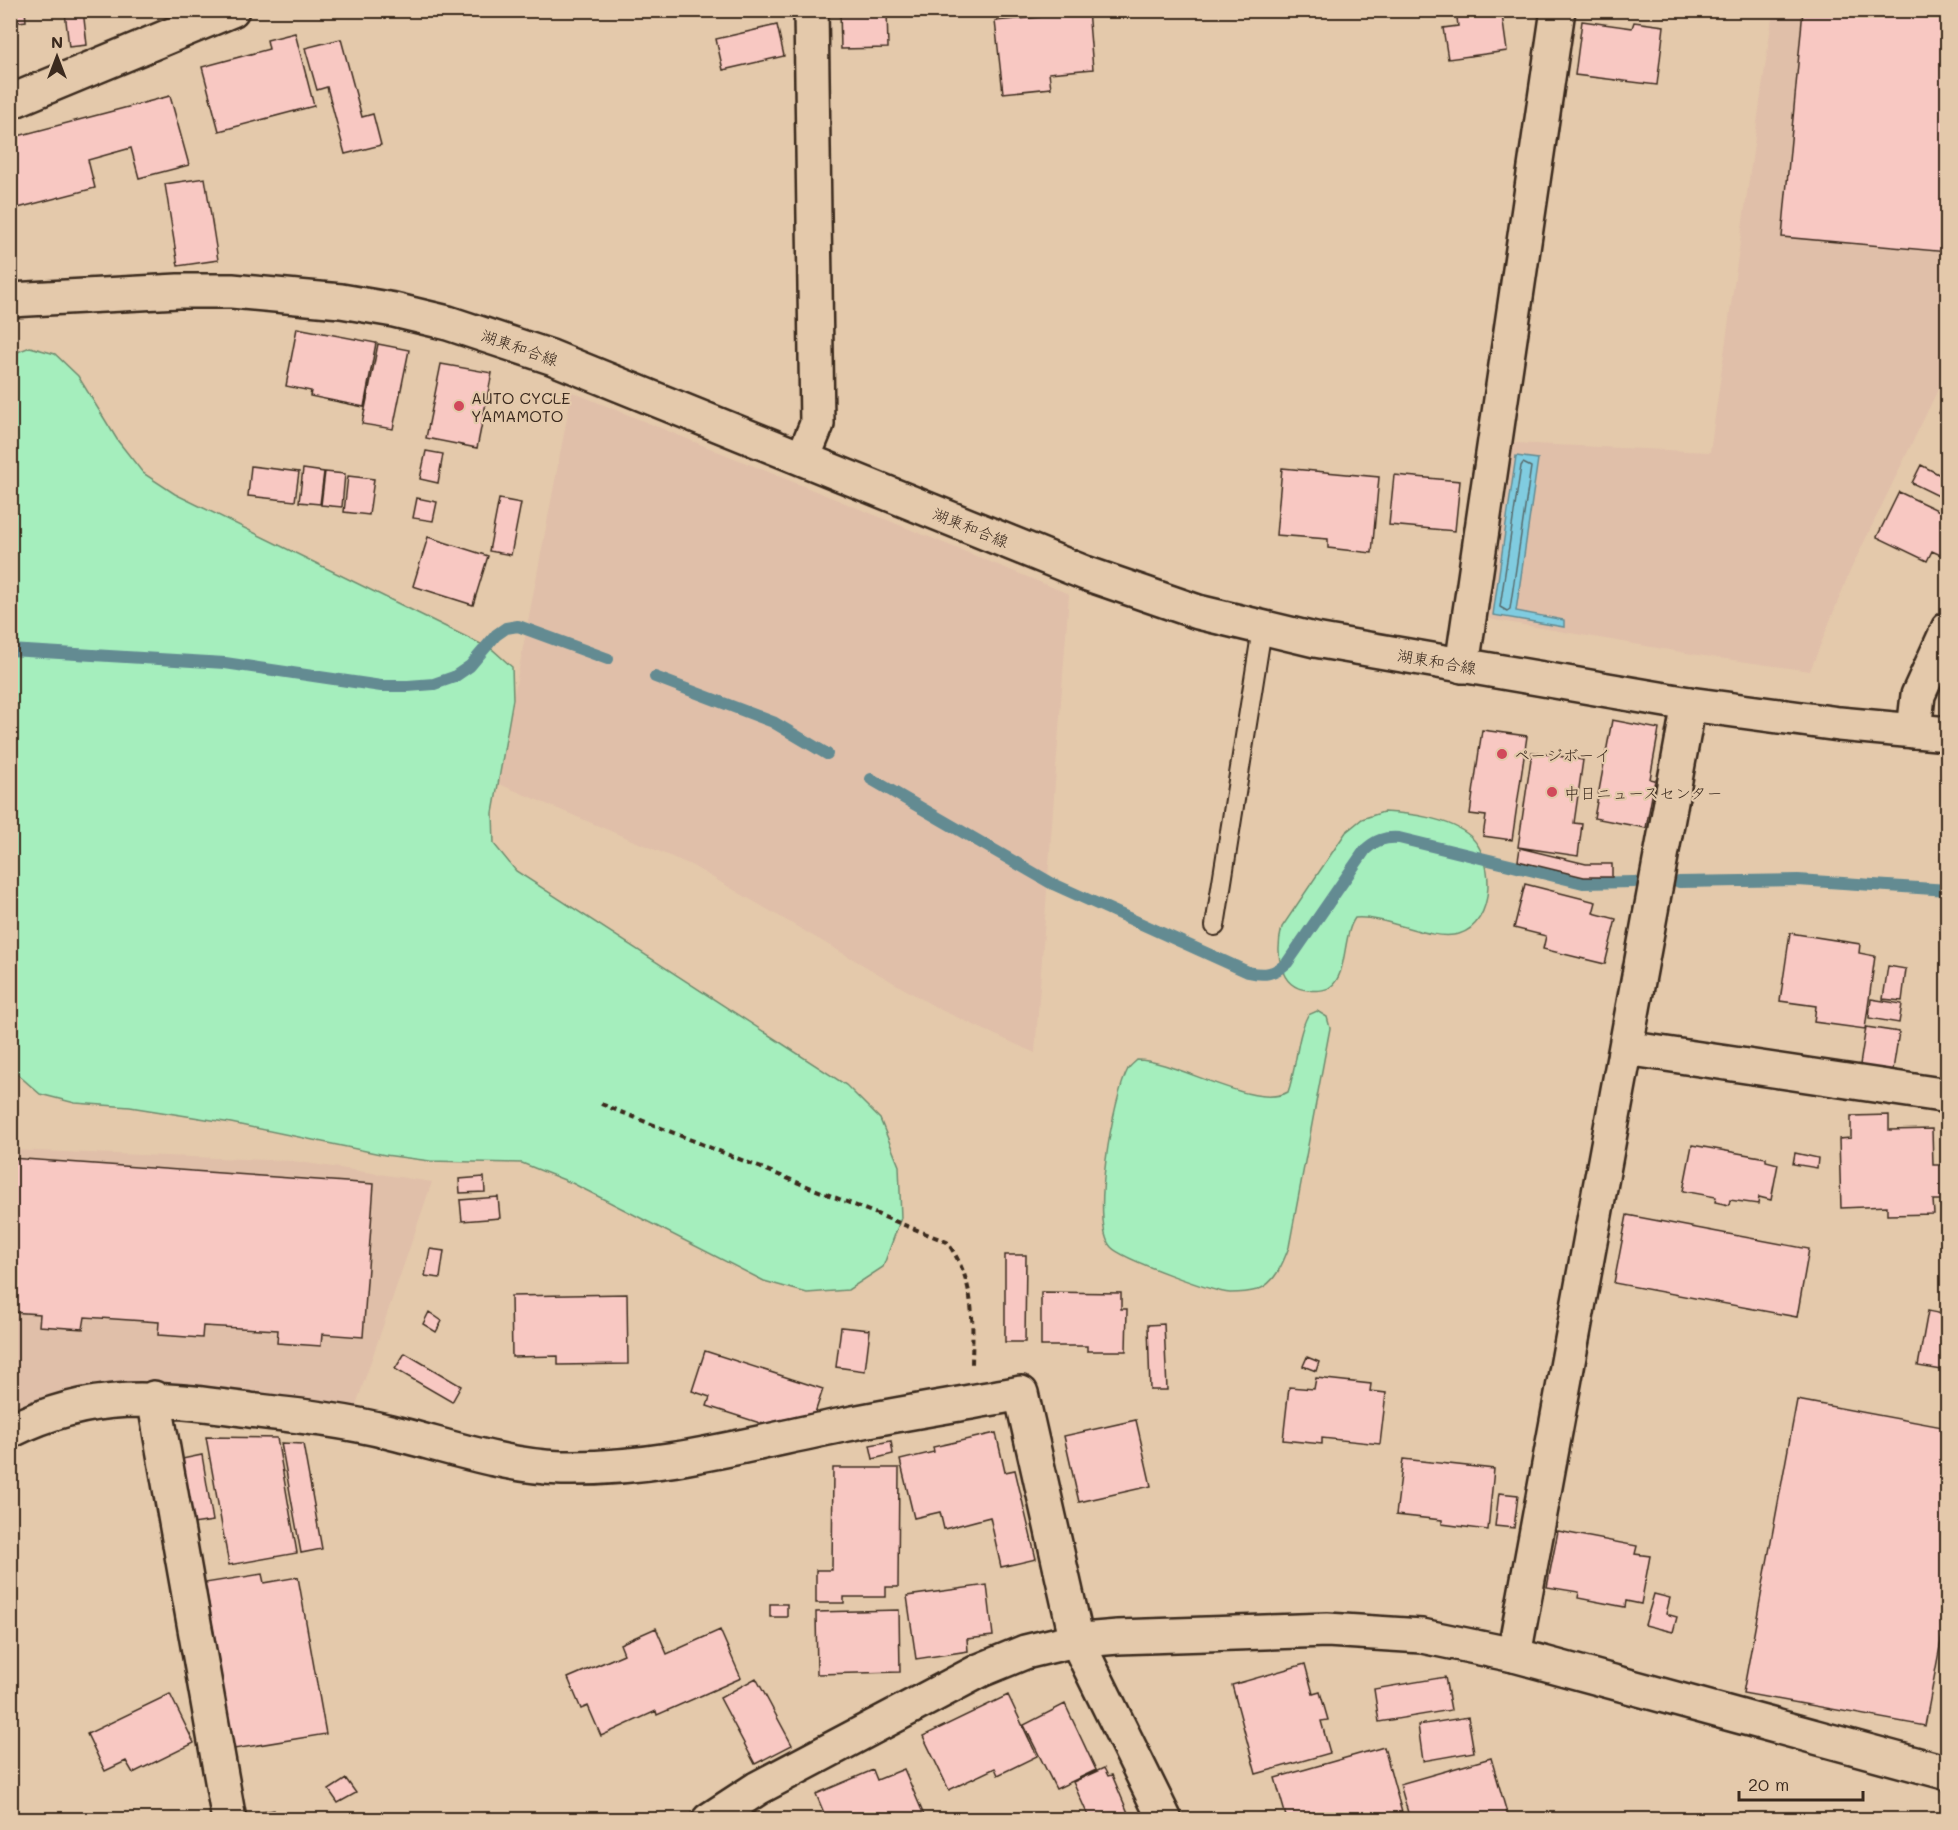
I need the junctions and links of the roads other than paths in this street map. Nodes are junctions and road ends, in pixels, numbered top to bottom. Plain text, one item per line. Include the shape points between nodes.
1 (232, 10) edge
2 (811, 10) edge
3 (1558, 10) edge
4 (10, 102) edge
5 (10, 300) edge
6 (802, 458) junction
7 (1262, 629) junction
8 (1947, 629) edge
9 (1462, 666) junction
10 (1689, 704) junction
11 (1914, 731) junction
12 (1947, 734) edge
13 (1215, 926) dead end
14 (1626, 1048) junction
15 (1947, 1096) edge
16 (154, 1398) junction
17 (10, 1431) edge
18 (1077, 1641) junction
19 (1514, 1654) junction
20 (1947, 1773) edge
21 (229, 1820) edge
22 (709, 1820) edge
23 (1165, 1820) edge

1 - 4 street
2 - 6 street via 817,424
3 - 9 street
5 - 6 street, 湖東和合線 via 232,291 330,299 394,310 448,323 551,357
6 - 7 street, 湖東和合線 via 1142,594
7 - 9 street, 湖東和合線
7 - 13 lane
8 - 11 street via 1918,695
9 - 10 street, 湖東和合線
10 - 11 street, 湖東和合線
10 - 14 street
11 - 12 street, 湖東和合線
14 - 15 street
14 - 19 street
16 - 17 street via 90,1403 58,1411
16 - 18 street via 348,1423 466,1453 559,1468 653,1464 1021,1394
16 - 21 street
18 - 19 street via 1375,1632 1445,1640
18 - 22 street via 1025,1652 981,1670 758,1788
18 - 23 street
19 - 20 street

